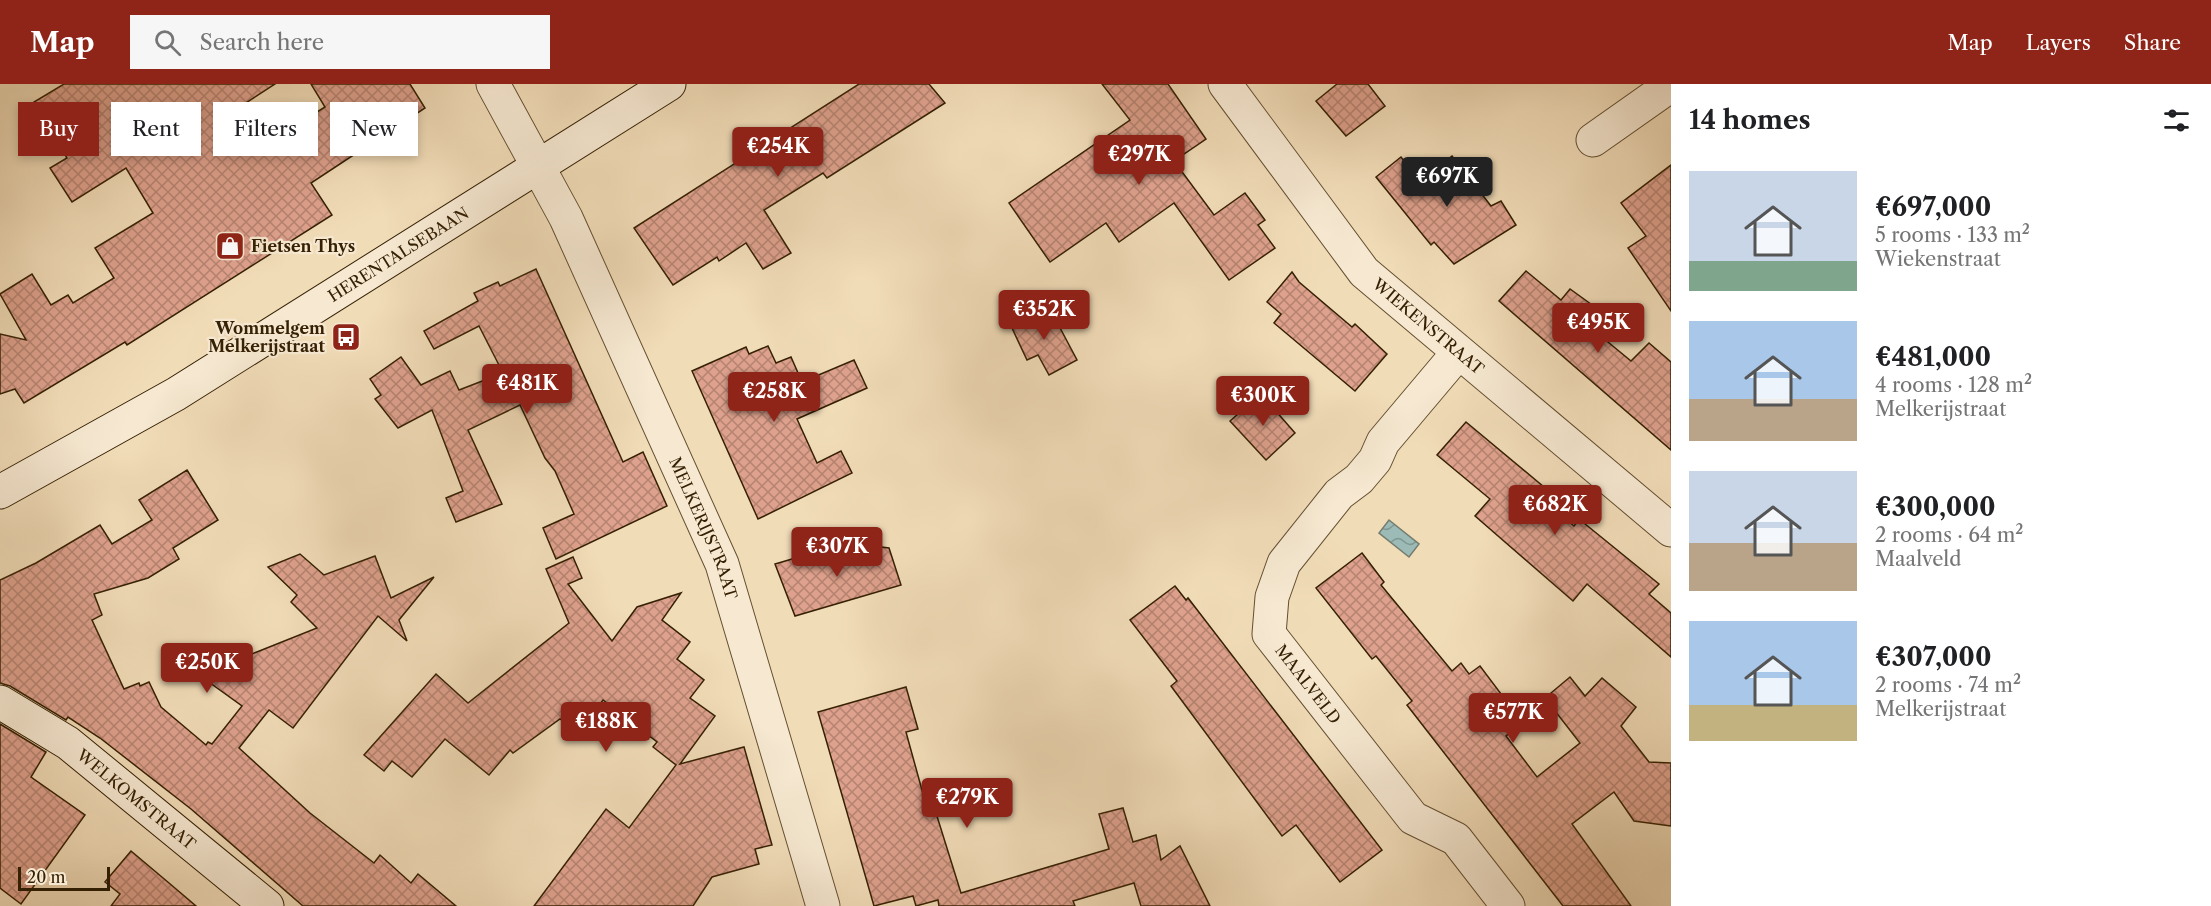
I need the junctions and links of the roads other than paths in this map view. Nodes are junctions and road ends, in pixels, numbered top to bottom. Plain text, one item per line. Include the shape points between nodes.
1 (493, 84) edge
2 (669, 84) edge
3 (1226, 84) edge
4 (1671, 86) edge
5 (1593, 140) dead end
6 (537, 167) junction
7 (1458, 353) junction
8 (0, 492) edge
9 (1671, 530) edge
10 (0, 702) edge
11 (267, 906) edge
12 (823, 906) edge
13 (1508, 906) edge

1 - 6 street, MELKERIJSTRAAT
2 - 6 street, HERENTALSEBAAN
3 - 7 street, WIEKENSTRAAT via 1364,272
4 - 5 street
6 - 8 street, HERENTALSEBAAN via 176,394
6 - 12 street, MELKERIJSTRAAT via 566,218 722,564
7 - 9 street, WIEKENSTRAAT
7 - 13 street, MAALVELD via 1383,442 1375,460 1339,494 1284,563 1272,597 1269,634 1413,818 1456,839
10 - 11 street, WELKOMSTRAAT via 68,743

